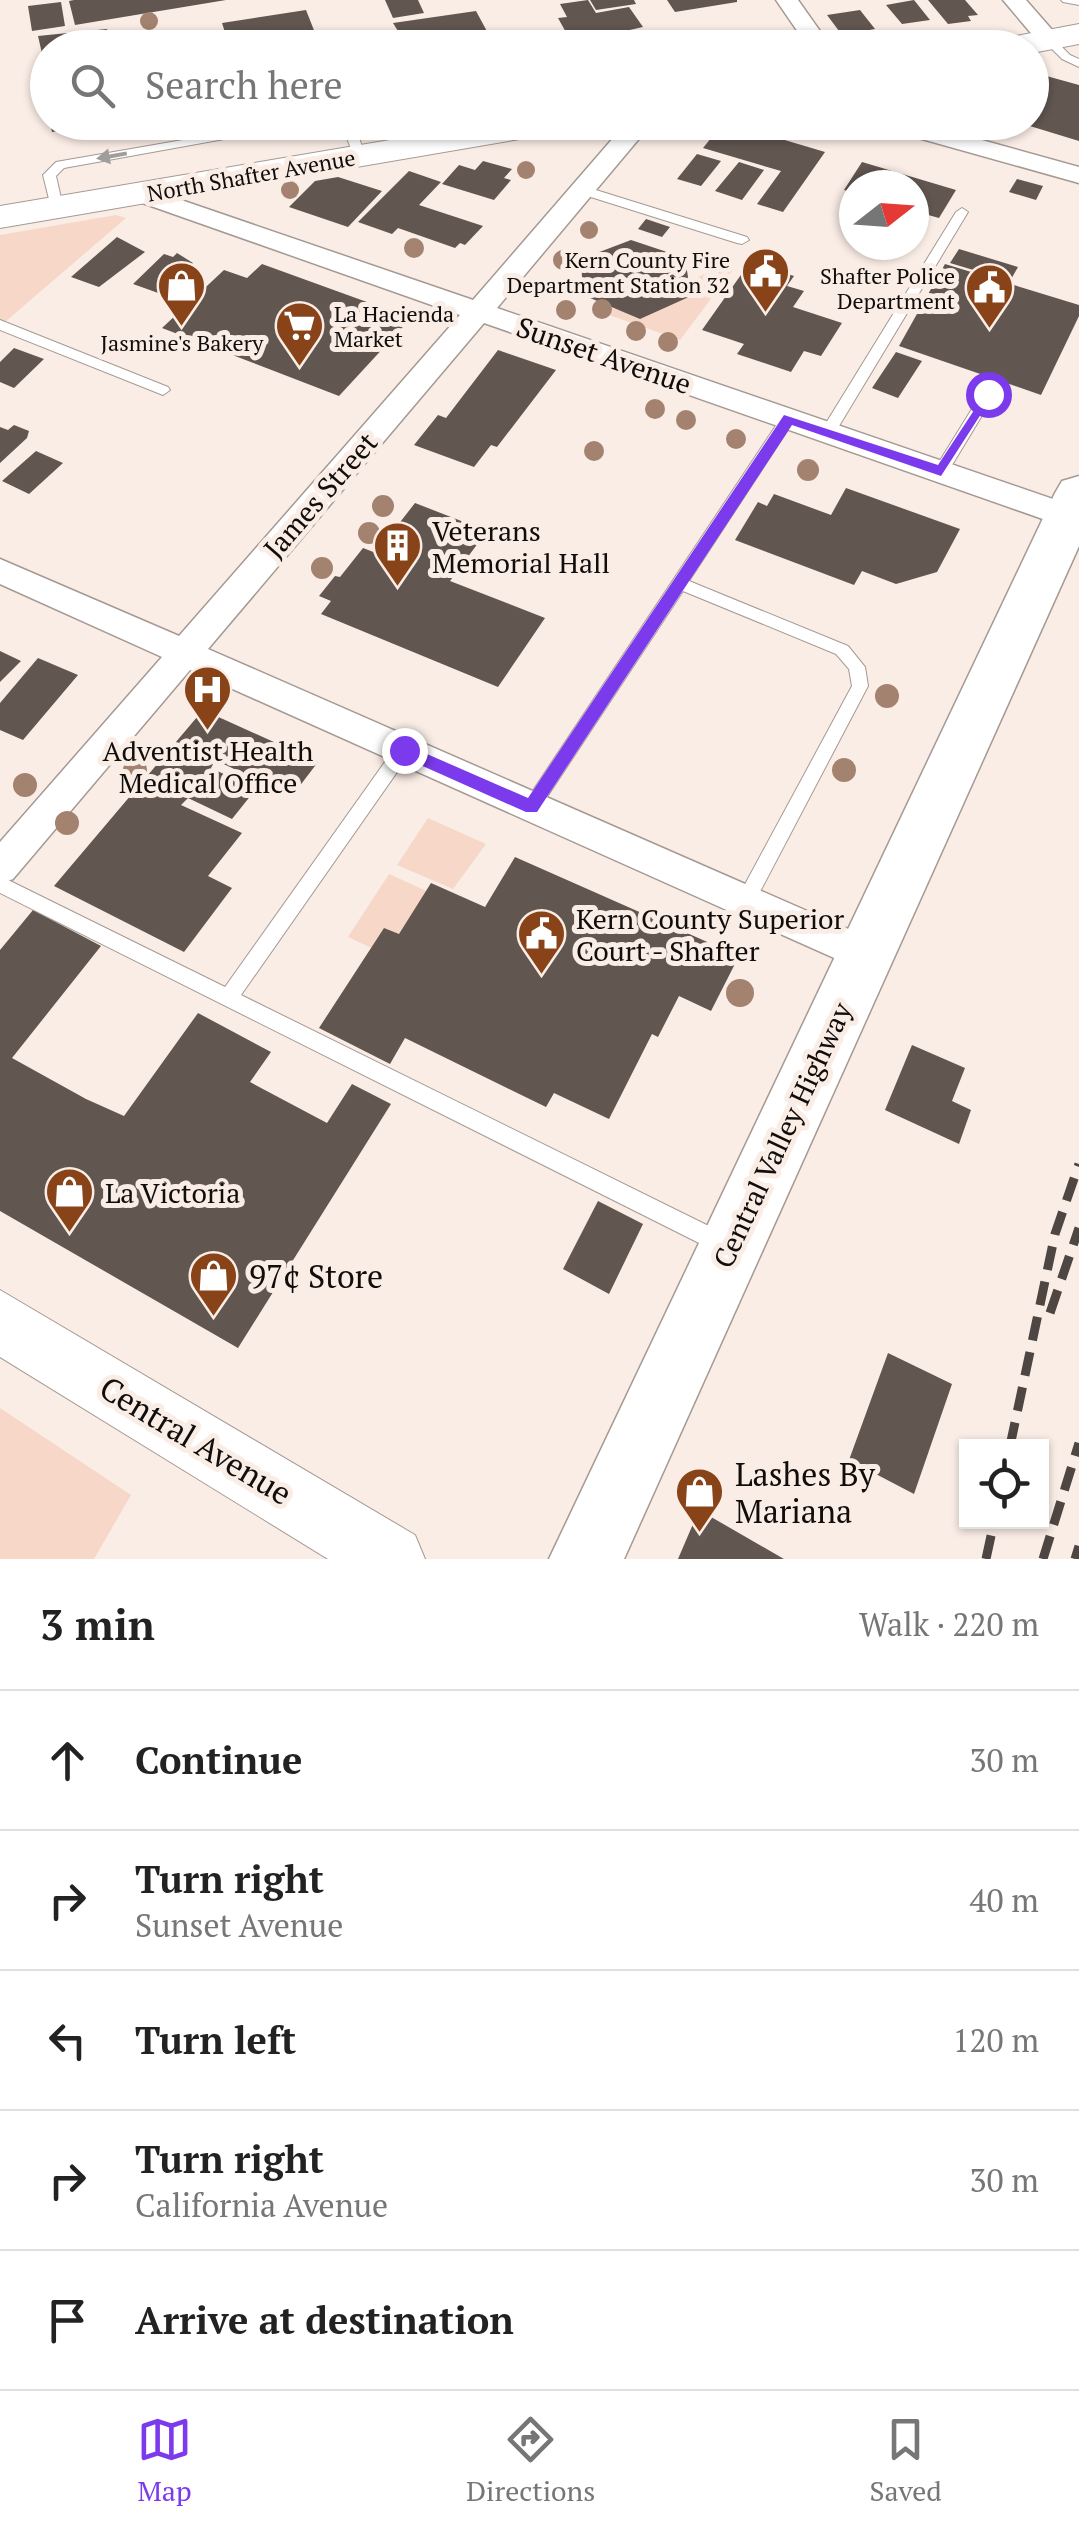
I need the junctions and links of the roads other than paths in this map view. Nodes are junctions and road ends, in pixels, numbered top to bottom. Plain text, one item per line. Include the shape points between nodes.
1 (786, 0) edge
2 (1014, 0) edge
3 (1067, 0) edge
4 (1079, 2) edge
5 (808, 30) edge
6 (1064, 37) edge
7 (1079, 63) edge
8 (207, 140) edge
9 (354, 140) edge
10 (455, 140) edge
11 (626, 140) edge
12 (953, 140) edge
13 (360, 156) junction
14 (1079, 175) edge
15 (583, 190) junction
16 (140, 194) junction
17 (57, 208) junction
18 (962, 212) dead end
19 (0, 217) edge
20 (742, 240) dead end
21 (478, 311) junction
22 (0, 325) edge
23 (163, 390) dead end
24 (988, 394) dead end
25 (788, 419) junction
26 (828, 432) junction
27 (941, 472) junction
28 (1074, 504) edge
29 (0, 571) edge
30 (679, 583) junction
31 (184, 653) junction
32 (404, 750) junction
33 (532, 807) junction
34 (0, 868) edge
35 (0, 884) edge
36 (745, 901) junction
37 (865, 954) junction
38 (228, 998) junction
39 (730, 1247) junction
40 (0, 1321) edge
41 (392, 1559) edge
42 (586, 1559) edge

1 - 5 street
2 - 6 street
3 - 4 lane
6 - 7 lane via 1066,57
8 -> 17 lane via 60,165 48,175
9 - 13 lane
10 - 13 main road, North Shafter Avenue
11 - 15 street, James Street
12 - 14 street
13 - 16 main road, North Shafter Avenue
15 - 20 lane
15 - 21 street, James Street
16 - 17 main road, North Shafter Avenue
16 - 21 street, Sunset Avenue
17 - 19 main road, North Shafter Avenue
18 - 26 lane
21 - 25 street, Sunset Avenue
21 - 31 street, James Street
22 - 23 lane
24 - 27 lane
25 - 26 street, Sunset Avenue
25 - 30 lane
26 - 27 street, Sunset Avenue
27 - 28 street, Sunset Avenue
28 - 37 main road, Central Valley Highway
29 - 31 street
30 - 33 lane
30 - 36 lane via 842,650 858,674 860,686
31 - 32 street
31 - 34 street, James Street
32 - 33 street
32 - 38 lane
33 - 36 street
35 - 38 lane
36 - 37 street
37 - 39 main road, Central Valley Highway
38 - 39 lane
39 - 42 main road, Central Valley Highway
40 - 41 main road, Central Avenue

